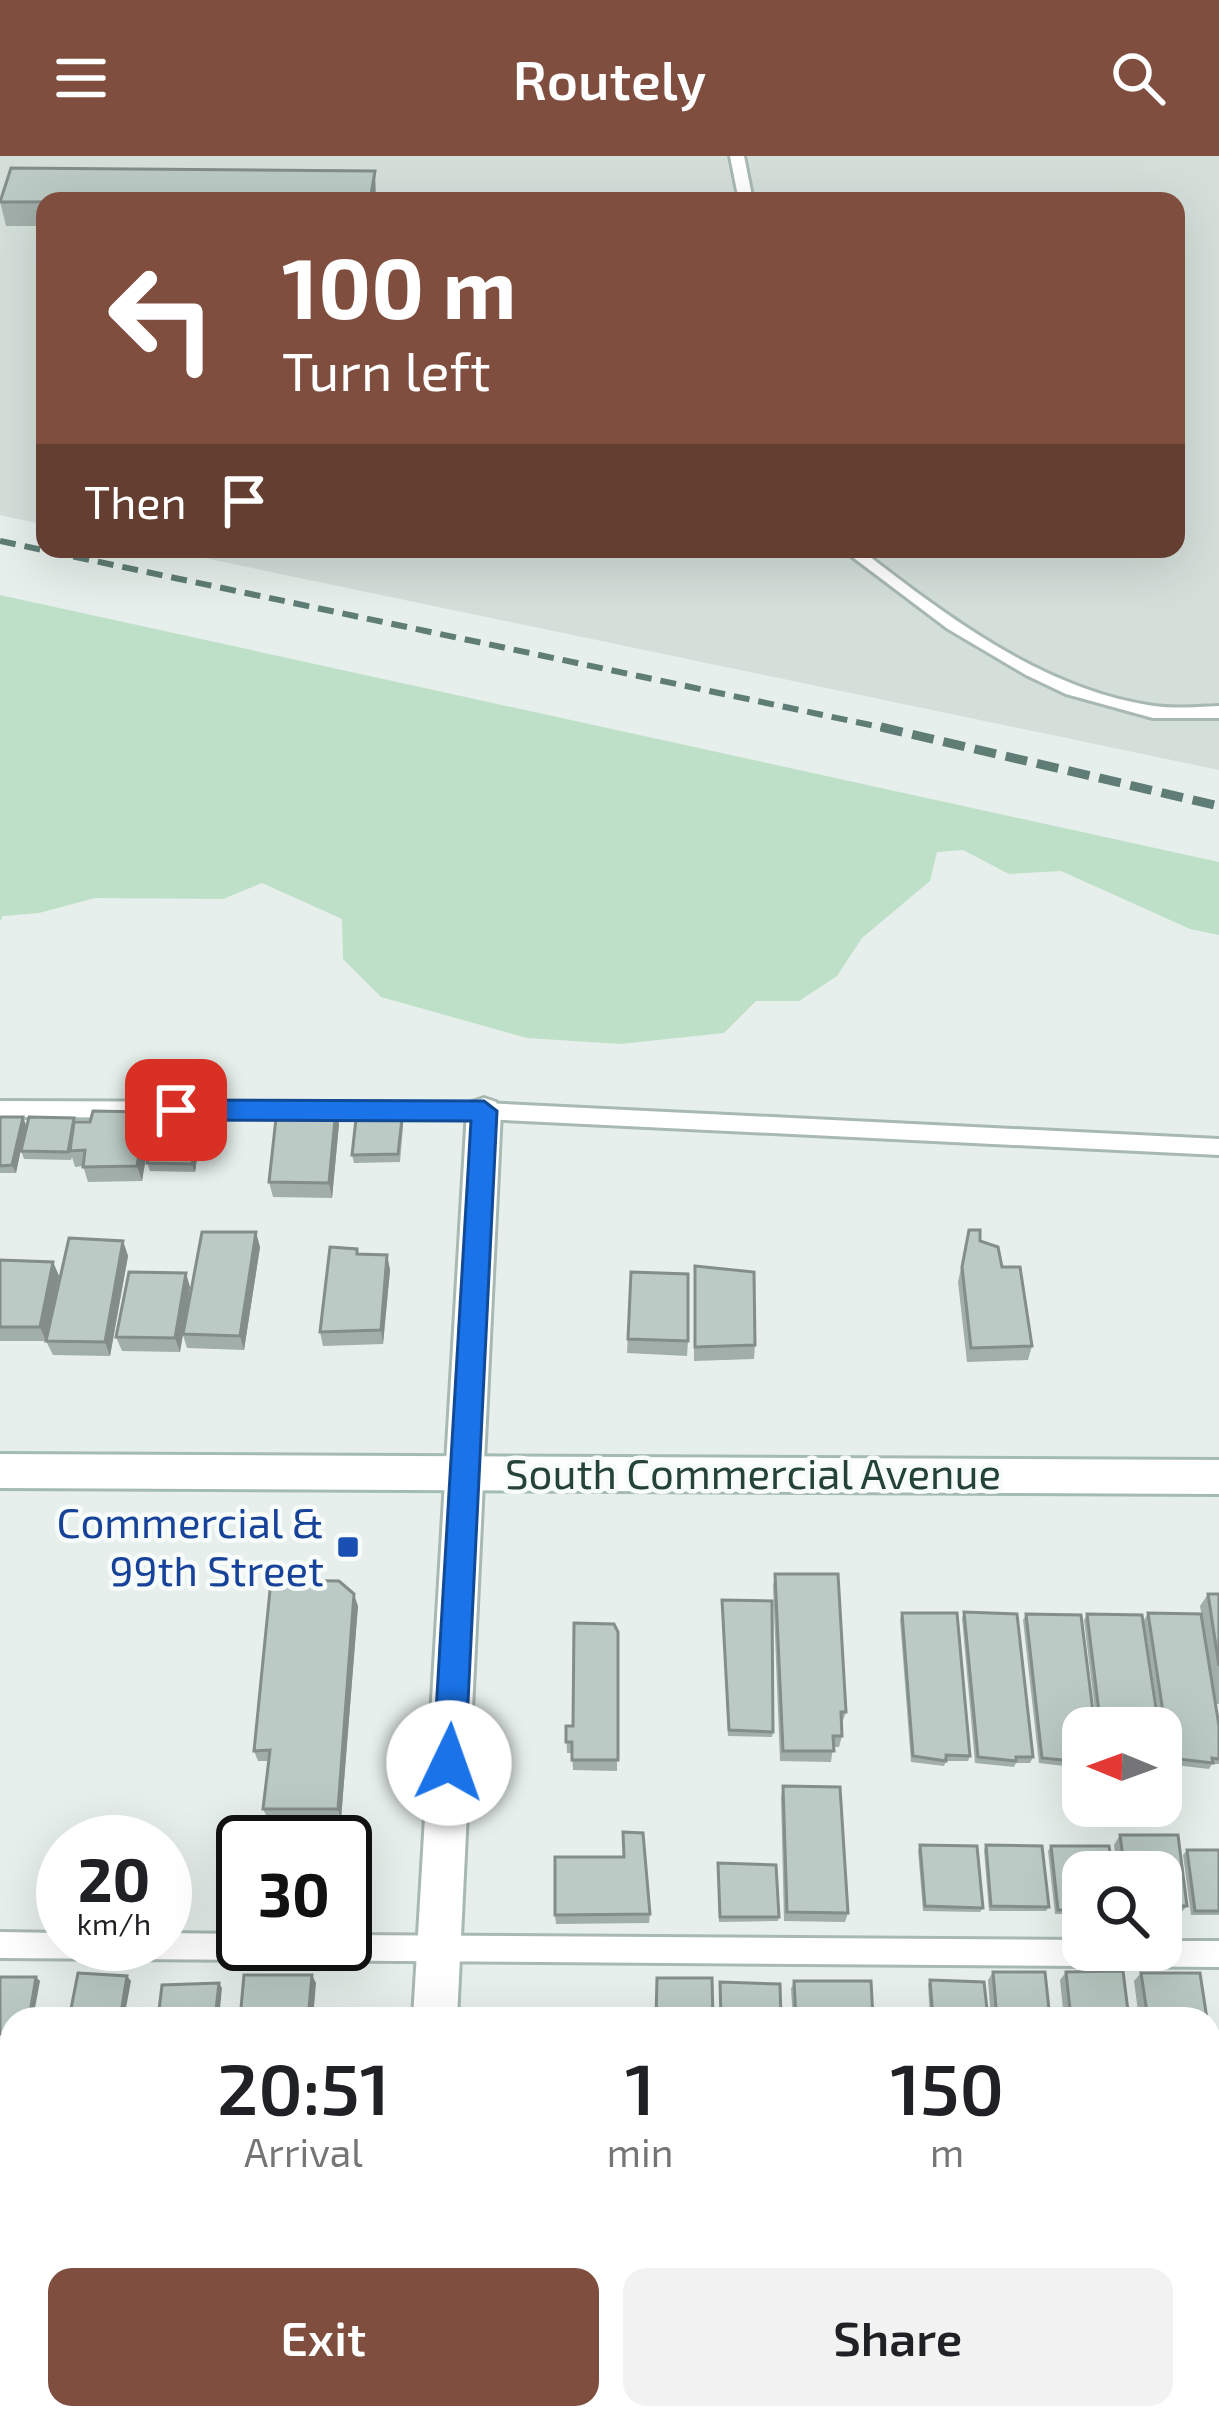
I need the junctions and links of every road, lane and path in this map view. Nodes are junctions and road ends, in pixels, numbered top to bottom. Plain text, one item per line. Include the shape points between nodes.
1 (737, 156) edge
2 (744, 192) edge
3 (861, 558) edge
4 (1219, 712) edge
5 (0, 1109) edge
6 (484, 1111) junction
7 (1219, 1147) edge
8 (0, 1471) edge
9 (464, 1472) junction
10 (1219, 1477) edge
11 (0, 1945) edge
12 (439, 1950) junction
13 (1219, 1954) edge
14 (437, 2007) edge

1 - 2 lane
3 - 4 lane via 1008,657 1089,694 1153,712
5 - 6 lane
6 - 7 lane
6 - 9 main road
8 - 9 main road, South Commercial Avenue
9 - 10 main road, South Commercial Avenue
9 - 12 main road
11 - 12 lane
12 - 13 lane
12 - 14 main road

